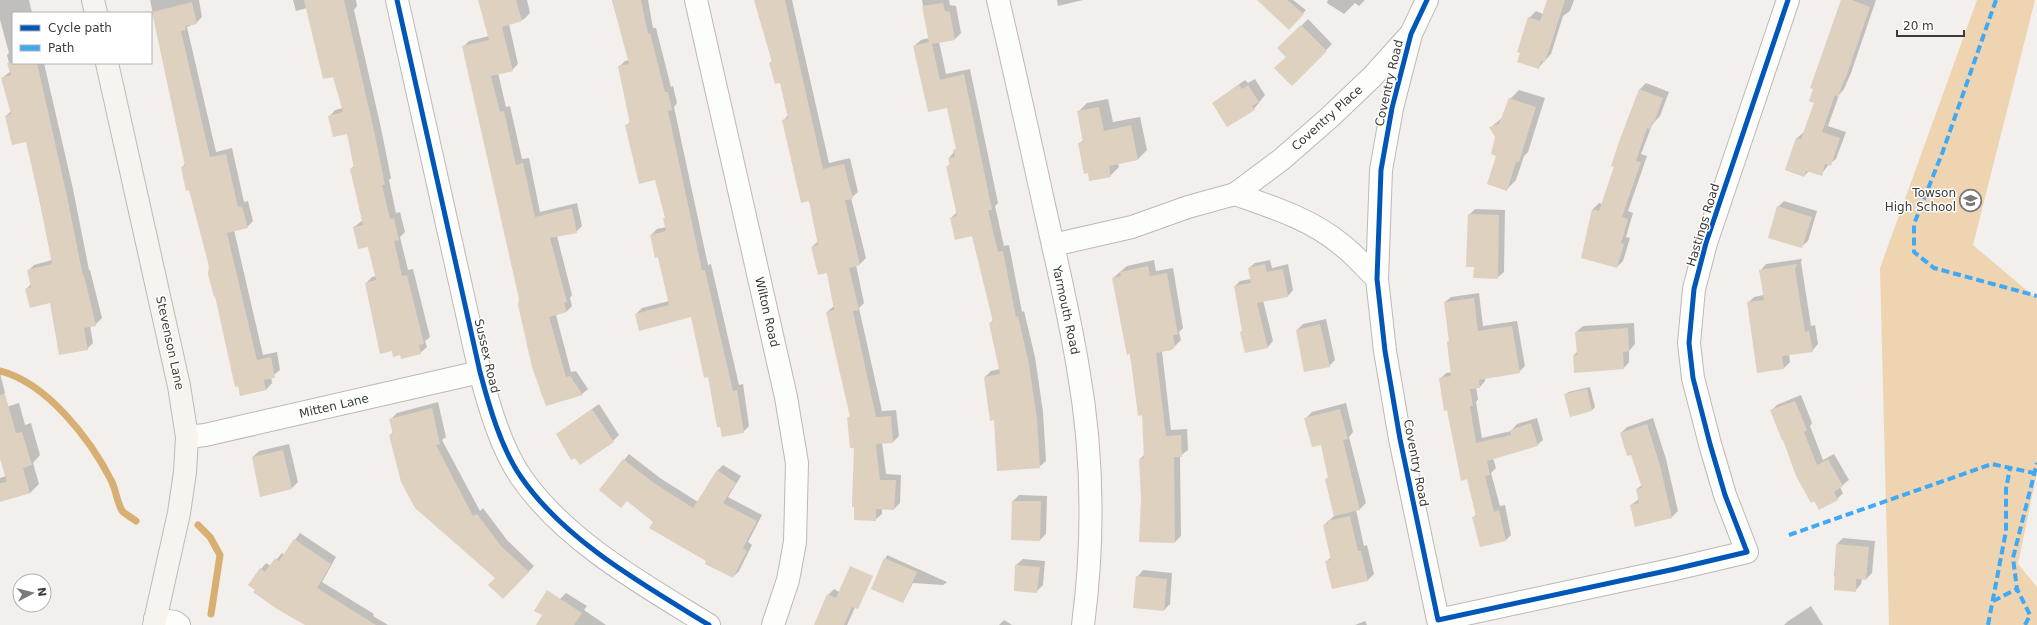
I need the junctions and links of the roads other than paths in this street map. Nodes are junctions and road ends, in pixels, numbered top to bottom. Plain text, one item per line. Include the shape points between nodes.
1 (93, 0) edge
2 (397, 0) edge
3 (696, 0) edge
4 (998, 0) edge
5 (1427, 0) edge
6 (1788, 0) edge
7 (96, 12) edge
8 (1411, 34) junction
9 (107, 64) edge
10 (1235, 194) junction
11 (1053, 245) junction
12 (1377, 279) junction
13 (480, 372) junction
14 (187, 437) junction
15 (1748, 552) joint
16 (155, 622) edge
17 (179, 625) edge
18 (709, 625) edge
19 (773, 625) edge
20 (1083, 625) edge

1 - 7 street
2 - 13 street, Sussex Road
3 - 19 street, Wilton Road via 786,397 797,463 795,542 788,580
4 - 11 street, Yarmouth Road
5 - 8 street, Coventry Road
6 - 15 street, Hastings Road via 1706,243 1694,289 1689,344 1693,378 1710,444 1725,495
8 - 10 street, Coventry Place via 1373,76 1330,116 1282,159
8 - 12 street, Coventry Road via 1392,108 1381,170
9 - 14 street, Stevenson Lane via 179,386
10 - 11 street, Coventry Place via 1132,227
10 - 12 street via 1289,212 1316,228 1342,244
11 - 20 street, Yarmouth Road via 1078,369 1088,454 1090,519
12 - 15 street, Coventry Road via 1385,351 1400,439 1438,620
13 - 14 street, Mitten Lane
13 - 18 street, Sussex Road via 489,407 501,437 521,476 551,512 600,556
14 - 16 street, Stevenson Lane via 183,490
16 - 17 street via 175,622

